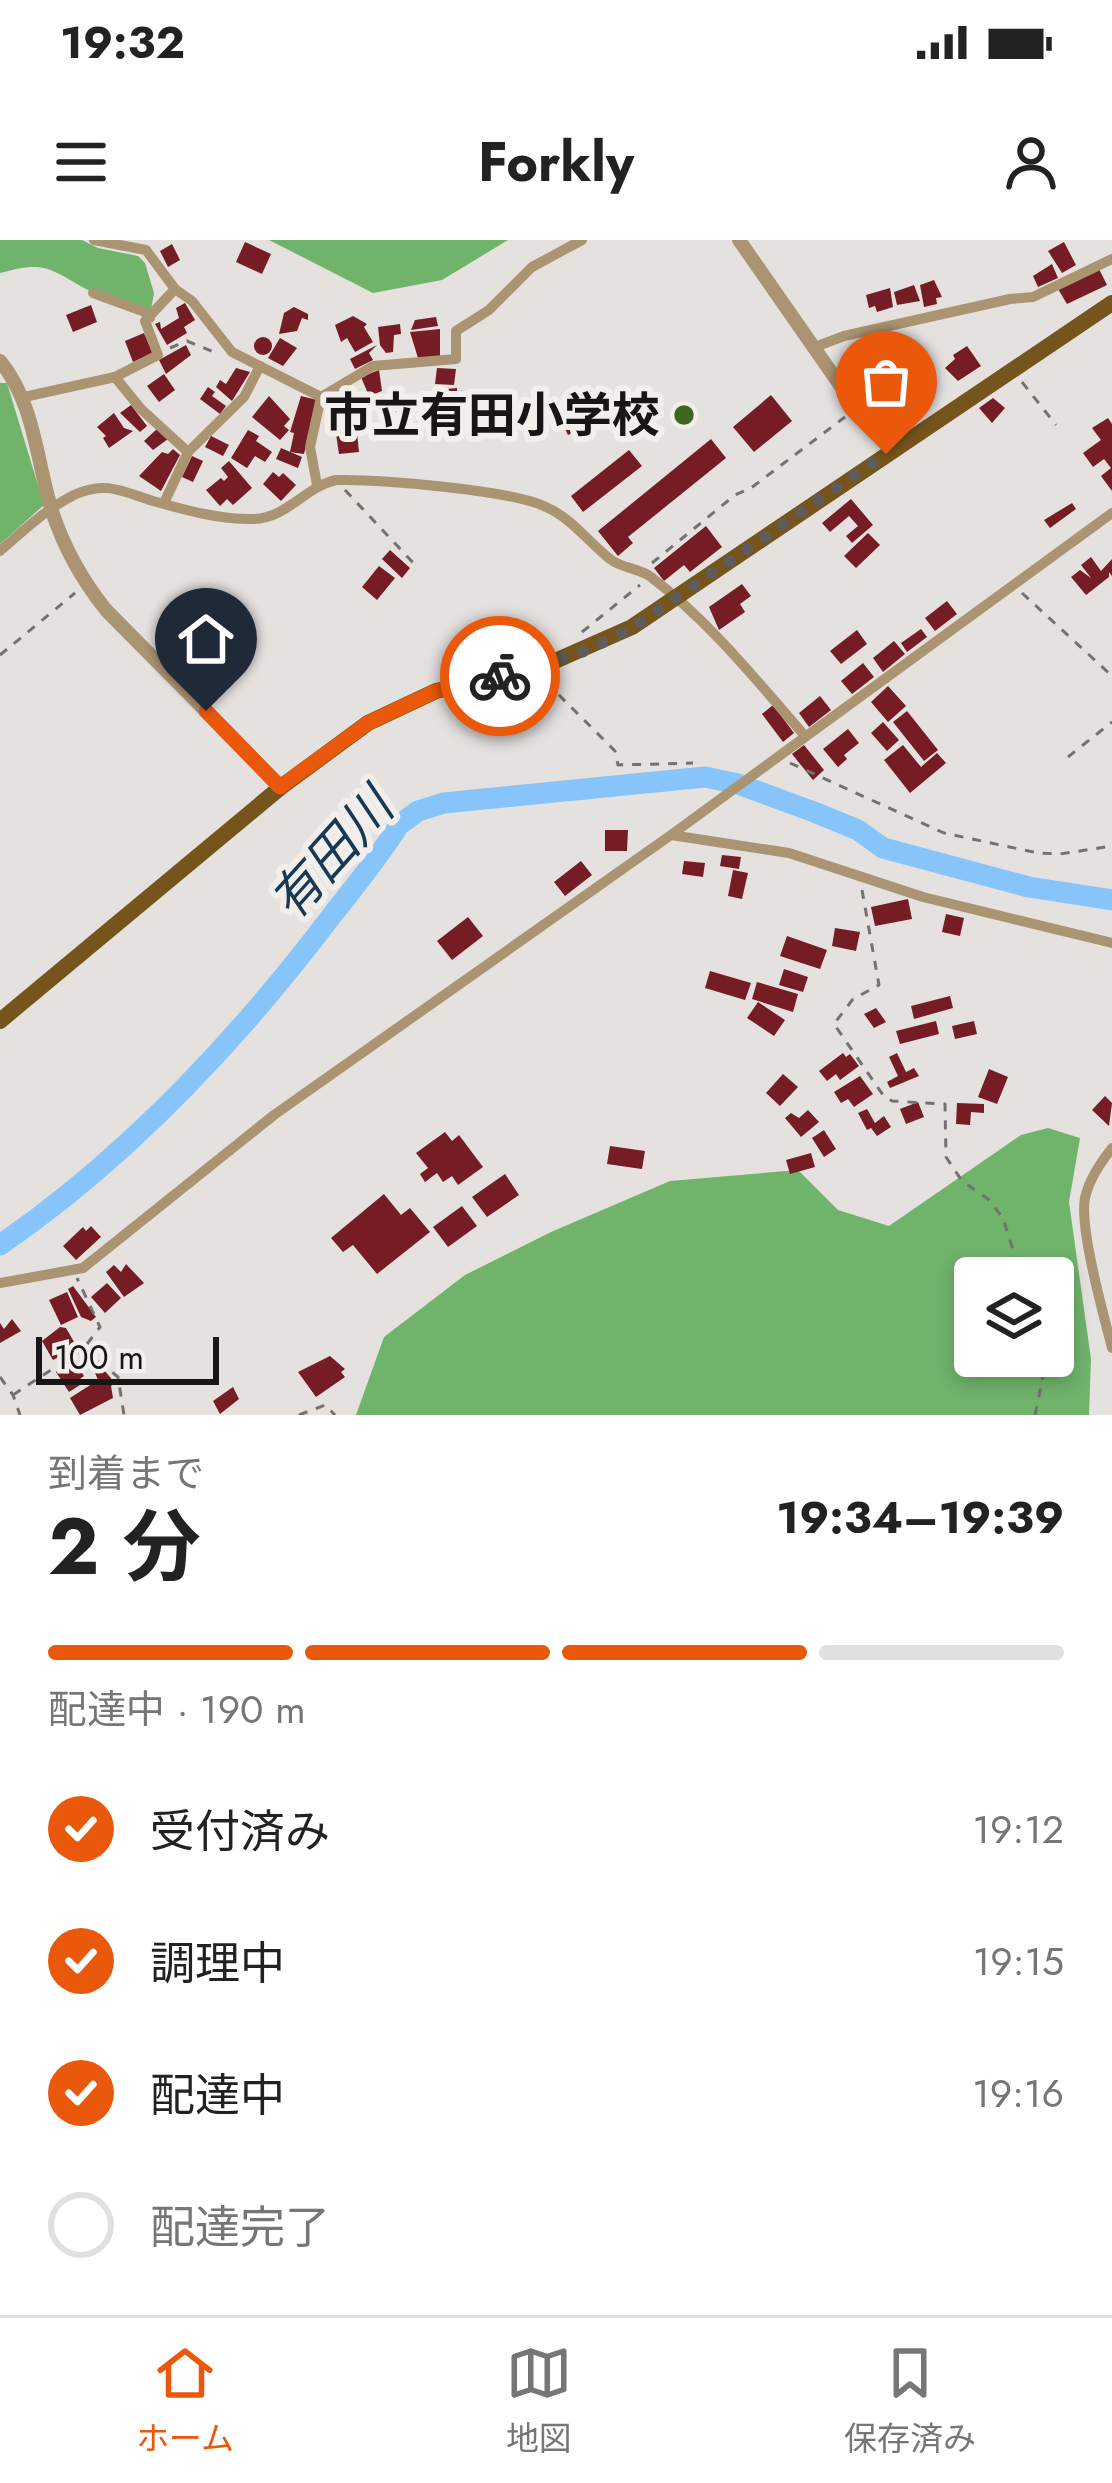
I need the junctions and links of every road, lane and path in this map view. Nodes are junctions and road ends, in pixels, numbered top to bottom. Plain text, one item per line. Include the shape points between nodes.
1 (94, 240) edge
2 (582, 240) edge
3 (739, 240) edge
4 (146, 245) edge
5 (1112, 259) edge
6 (175, 289) junction
7 (92, 293) dead end
8 (1112, 303) edge
9 (150, 318) junction
10 (815, 347) junction
11 (232, 352) junction
12 (158, 355) junction
13 (0, 361) edge
14 (260, 366) junction
15 (1017, 376) dead end
16 (115, 377) junction
17 (321, 397) junction
18 (24, 398) junction
19 (846, 416) dead end
20 (1056, 425) dead end
21 (870, 428) junction
22 (908, 440) junction
23 (188, 452) junction
24 (865, 469) junction
25 (336, 480) junction
26 (317, 485) junction
27 (164, 503) junction
28 (51, 509) junction
29 (1112, 513) edge
30 (0, 551) edge
31 (418, 568) dead end
32 (644, 572) junction
33 (1012, 583) junction
34 (86, 584) junction
35 (677, 599) junction
36 (579, 634) dead end
37 (0, 655) edge
38 (532, 668) junction
39 (1112, 676) edge
40 (1112, 722) edge
41 (805, 736) junction
42 (776, 757) junction
43 (1068, 757) dead end
44 (693, 763) dead end
45 (280, 787) junction
46 (675, 832) junction
47 (1112, 846) edge
48 (859, 876) junction
49 (1112, 943) edge
50 (0, 1021) edge
51 (1112, 1148) edge
52 (1015, 1257) edge
53 (74, 1273) junction
54 (1, 1280) edge
55 (84, 1348) junction
56 (1112, 1348) edge
57 (0, 1377) edge
58 (1043, 1377) edge
59 (13, 1395) junction
60 (20, 1415) edge
61 (124, 1415) edge
62 (299, 1415) edge
63 (335, 1415) edge
64 (1035, 1415) edge

1 - 4 street
2 - 17 street via 532,267 456,331 456,358 374,366
3 - 10 street
4 - 6 street
5 - 10 street via 1033,297
6 - 9 street
6 - 11 street
7 - 9 street
8 - 22 main road
9 - 12 street
10 - 21 street
11 - 12 path via 187,341
11 - 14 street
12 - 16 street
13 - 18 street
14 - 17 street
14 - 23 street via 244,397
15 - 20 path
16 - 18 street
16 - 23 street
17 - 26 street via 310,447
18 - 28 street
19 - 32 path
21 - 22 street
21 - 24 street via 874,445
22 - 24 main road
23 - 27 street
24 - 35 main road
25 - 26 street
25 - 31 path
25 - 32 street via 530,501 573,523 621,567
26 - 27 street via 266,518
27 - 28 street via 109,487
28 - 30 street
28 - 34 street
29 - 33 street
32 - 35 street
32 - 36 path via 640,585
33 - 39 path
33 - 41 street
34 - 37 path
34 - 45 street
35 - 38 main road via 585,651
35 - 41 street
38 - 44 path via 616,751 619,765
38 - 45 main road via 399,707
40 - 43 path
41 - 42 street
42 - 46 street
42 - 47 path via 944,832 1037,853
45 - 50 main road
46 - 48 street via 790,853
46 - 53 street via 274,1115
48 - 49 street
48 - 52 path via 879,986 853,999 834,1024 883,1095 945,1104 946,1157 1003,1217
51 - 56 street via 1084,1209
53 - 54 street
53 - 55 path via 100,1321
55 - 59 path
55 - 61 path via 118,1377
57 - 59 path
58 - 64 path
59 - 60 path
62 - 63 path via 325,1405

